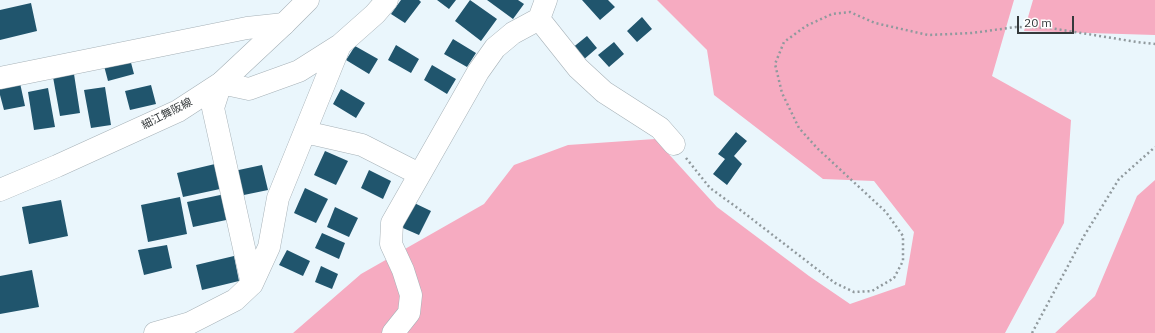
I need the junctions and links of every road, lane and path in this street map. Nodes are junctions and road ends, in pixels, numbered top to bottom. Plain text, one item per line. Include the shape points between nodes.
1 (308, 0) edge
2 (387, 0) edge
3 (542, 9) edge
4 (284, 24) junction
5 (1155, 44) edge
6 (340, 45) junction
7 (0, 78) edge
8 (221, 83) junction
9 (306, 132) junction
10 (674, 144) joint
11 (1155, 147) edge
12 (419, 174) junction
13 (0, 190) edge
14 (252, 284) junction
15 (155, 333) edge
16 (392, 333) edge
17 (1032, 333) edge

1 - 4 street, 細江舞阪線
2 - 6 street
3 - 10 street via 578,68 604,92 660,128
3 - 12 street via 495,48 478,72
4 - 7 street via 247,28
4 - 8 street, 細江舞阪線
5 - 10 path via 1050,28 1016,27 928,35 875,23 850,12 832,14 806,26 784,42 775,64 782,93 800,128 817,148 886,212 903,236 903,261 894,278 872,291 854,292 835,283 710,188
6 - 8 street via 299,71 249,89
6 - 9 street
8 - 13 street, 細江舞阪線 via 178,110
8 - 14 street via 213,108
9 - 12 street via 362,144
9 - 14 street via 278,198 269,247
11 - 17 path via 1119,179 1084,236
12 - 16 street via 392,223 391,244 411,295 409,313
14 - 15 street via 235,300 190,323

